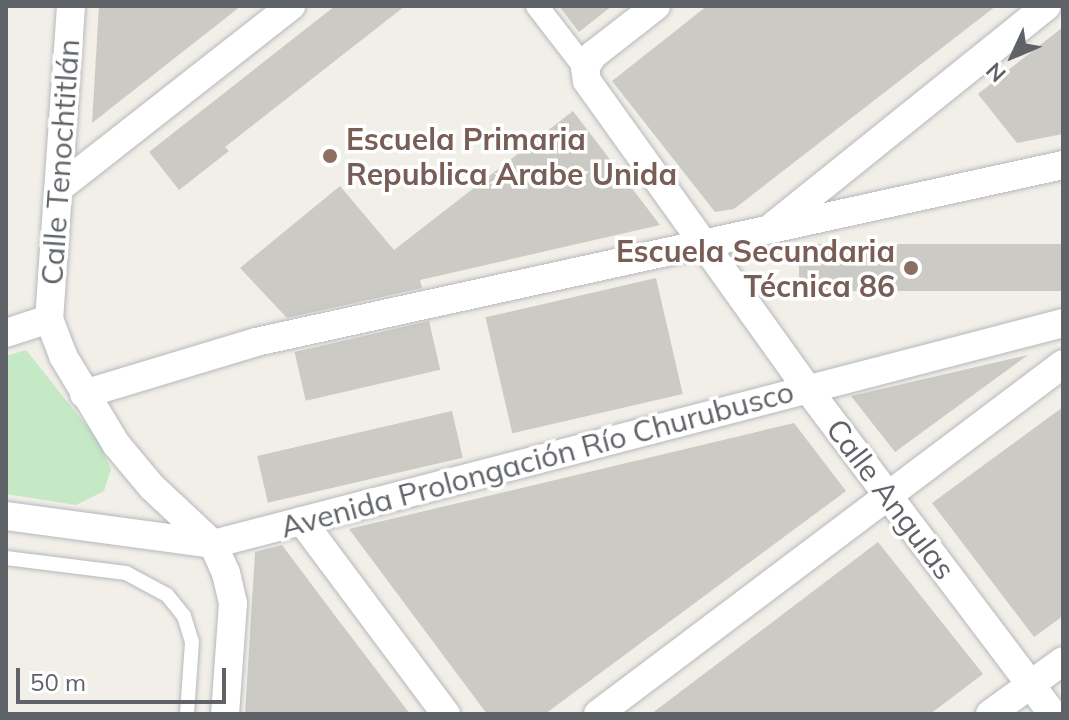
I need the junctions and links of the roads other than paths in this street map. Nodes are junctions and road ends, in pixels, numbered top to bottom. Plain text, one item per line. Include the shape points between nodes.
1 (71, 6) edge
2 (291, 6) edge
3 (537, 6) edge
4 (656, 6) edge
5 (1047, 6) edge
6 (593, 58) junction
7 (1063, 165) edge
8 (59, 188) junction
9 (766, 232) junction
10 (703, 243) junction
11 (49, 319) junction
12 (1063, 323) edge
13 (6, 333) edge
14 (1063, 364) edge
15 (807, 388) junction
16 (84, 394) junction
17 (889, 497) junction
18 (6, 516) edge
19 (302, 521) junction
20 (213, 544) junction
21 (6, 558) edge
22 (1063, 661) edge
23 (1031, 685) junction
24 (187, 714) edge
25 (225, 714) edge
26 (446, 714) edge
27 (598, 714) edge
28 (990, 714) edge
29 (1053, 714) edge

1 - 8 street, Calle Tenochtitlán
2 - 8 street
3 - 6 street
4 - 6 street
5 - 9 street
6 - 10 street, Calle Angulas via 593,90
7 - 9 street
8 - 11 street, Calle Tenochtitlán
9 - 10 street
10 - 15 street, Calle Angulas
10 - 16 street via 256,342
11 - 13 street
11 - 16 street
12 - 15 street, Avenida Prolongación Río Churubusco
14 - 17 street
15 - 17 street, Calle Angulas
15 - 19 street, Avenida Prolongación Río Churubusco
16 - 20 street via 152,487
17 - 23 street, Calle Angulas
17 - 27 street
18 - 20 street, Avenida Prolongación Río Churubusco
19 - 20 street, Avenida Prolongación Río Churubusco
19 - 26 street
20 - 25 street via 233,603
21 - 24 lane via 126,573 167,595 184,616 192,642
22 - 23 street
23 - 28 street
23 - 29 street, Calle Angulas

